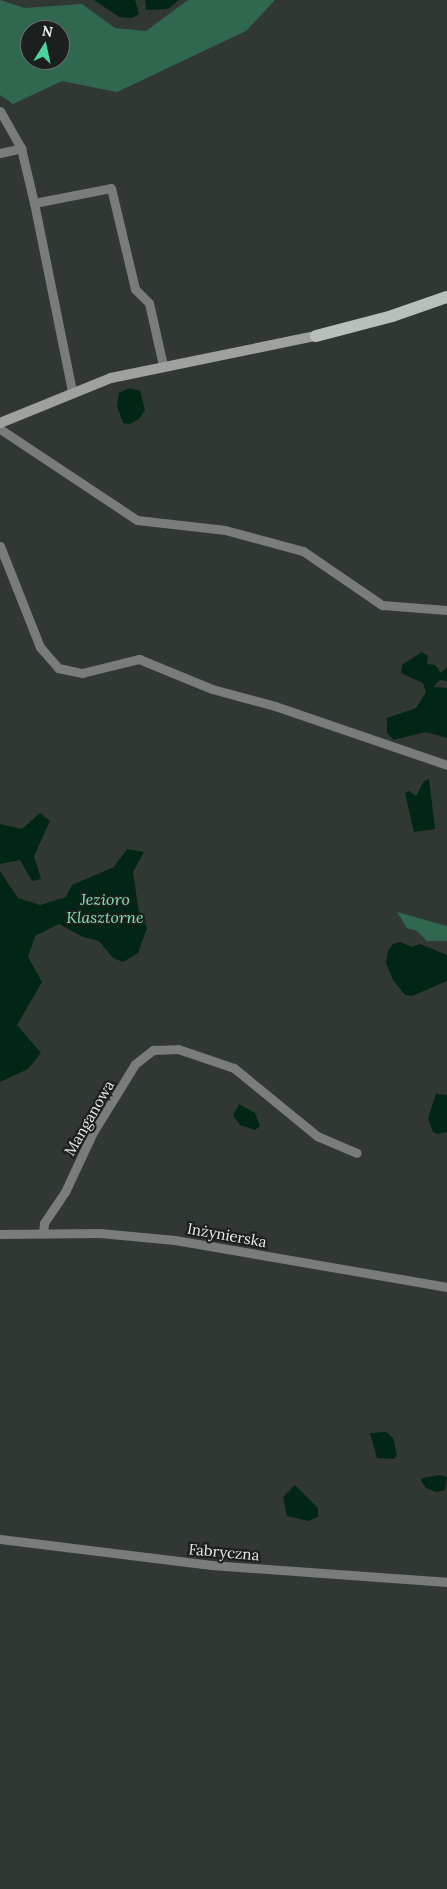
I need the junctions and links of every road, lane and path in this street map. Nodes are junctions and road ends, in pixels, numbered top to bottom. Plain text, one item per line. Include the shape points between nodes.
1 (0, 111) edge
2 (21, 148) junction
3 (0, 153) edge
4 (34, 203) junction
5 (447, 297) edge
6 (447, 304) edge
7 (316, 336) junction
8 (163, 365) junction
9 (72, 392) junction
10 (0, 424) edge
11 (0, 429) edge
12 (0, 546) edge
13 (447, 610) edge
14 (447, 765) edge
15 (357, 1153) dead end
16 (43, 1233) junction
17 (0, 1234) edge
18 (447, 1287) edge
19 (0, 1539) edge
20 (447, 1582) edge

1 - 2 street
2 - 3 street
2 - 4 street
4 - 8 street via 111,188 135,289 149,303
4 - 9 street
5 - 7 main road via 392,316
6 - 7 main road via 356,332
7 - 8 main road
8 - 9 main road
9 - 10 main road
11 - 13 street via 137,520 225,530 303,551 382,605
12 - 14 street via 40,647 58,668 82,672 139,659 212,689 275,706
15 - 16 street, Manganowa via 317,1136 234,1068 178,1049 153,1050 136,1064 92,1134 65,1192 44,1223
16 - 17 street, Inżynierska
16 - 18 street, Inżynierska via 100,1233 175,1240
19 - 20 street, Fabryczna via 211,1565

